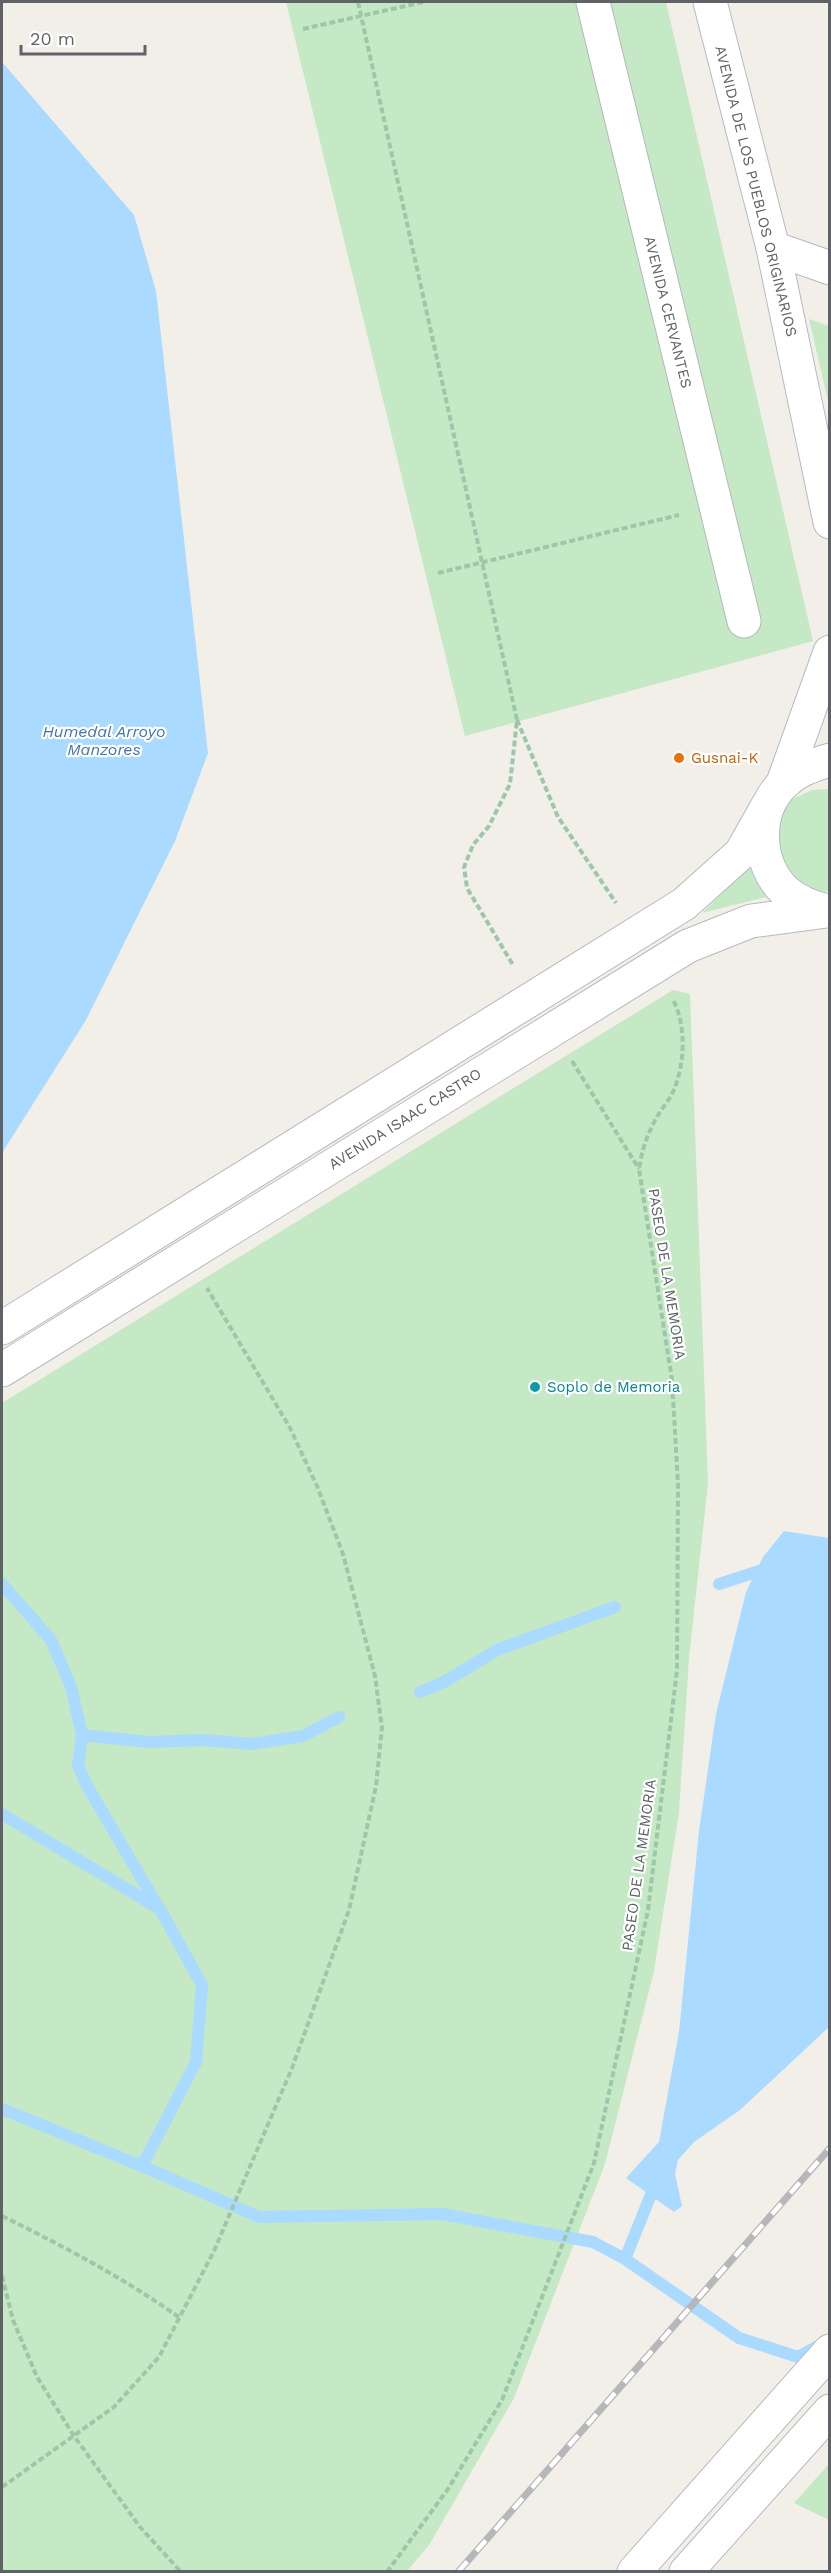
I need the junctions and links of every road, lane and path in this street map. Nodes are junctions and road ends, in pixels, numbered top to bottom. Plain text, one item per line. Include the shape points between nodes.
1 (358, 2) edge
2 (423, 2) edge
3 (593, 2) edge
4 (710, 2) edge
5 (361, 16) junction
6 (303, 29) dead end
7 (773, 248) junction
8 (830, 268) edge
9 (716, 506) junction
10 (830, 522) edge
11 (482, 563) junction
12 (438, 573) dead end
13 (744, 621) dead end
14 (830, 652) edge
15 (518, 720) junction
16 (830, 760) edge
17 (776, 794) junction
18 (828, 911) edge
19 (485, 919) dead end
20 (639, 934) junction
21 (655, 966) junction
22 (187, 1254) junction
23 (2, 1328) edge
24 (2, 1370) edge
25 (2, 2216) edge
26 (2, 2276) edge
27 (180, 2318) junction
28 (830, 2351) edge
29 (830, 2411) edge
30 (74, 2436) junction
31 (2, 2487) edge
32 (181, 2571) edge
33 (387, 2571) edge
34 (634, 2571) edge
35 (686, 2571) edge

1 - 5 path
2 - 5 path
3 - 9 main road, AVENIDA CERVANTES
4 - 7 main road, AVENIDA DE LOS PUEBLOS ORIGINARIOS
5 - 6 path
5 - 11 path
7 - 8 main road
7 - 10 main road, AVENIDA DE LOS PUEBLOS ORIGINARIOS
9 - 11 path
9 - 13 main road, AVENIDA CERVANTES
11 - 12 path
11 - 15 path
14 - 17 main road
15 - 19 path via 510,784 464,867 467,888
15 - 20 path via 558,817
16 - 17 main road via 805,768
17 - 18 main road via 762,830 772,875 803,904
17 - 20 main road via 741,853 684,904
18 - 21 main road, AVENIDA ISAAC CASTRO via 751,921 688,946
20 - 23 main road
21 - 22 main road, AVENIDA ISAAC CASTRO
21 - 33 path, PASEO DE LA MEMORIA via 678,1009 684,1046 672,1093 643,1145 639,1169 672,1380 678,1484 677,1670 648,1910 594,2163 502,2400 448,2489
22 - 24 main road, AVENIDA ISAAC CASTRO
22 - 27 path via 290,1428 344,1554 375,1676 382,1728 376,1786 349,1910 292,2068 214,2251
25 - 27 path via 147,2295
26 - 30 path via 13,2320 37,2377
27 - 30 path via 159,2357 138,2383 114,2407
28 - 34 main road
29 - 35 main road
30 - 31 path
30 - 32 path via 140,2528

